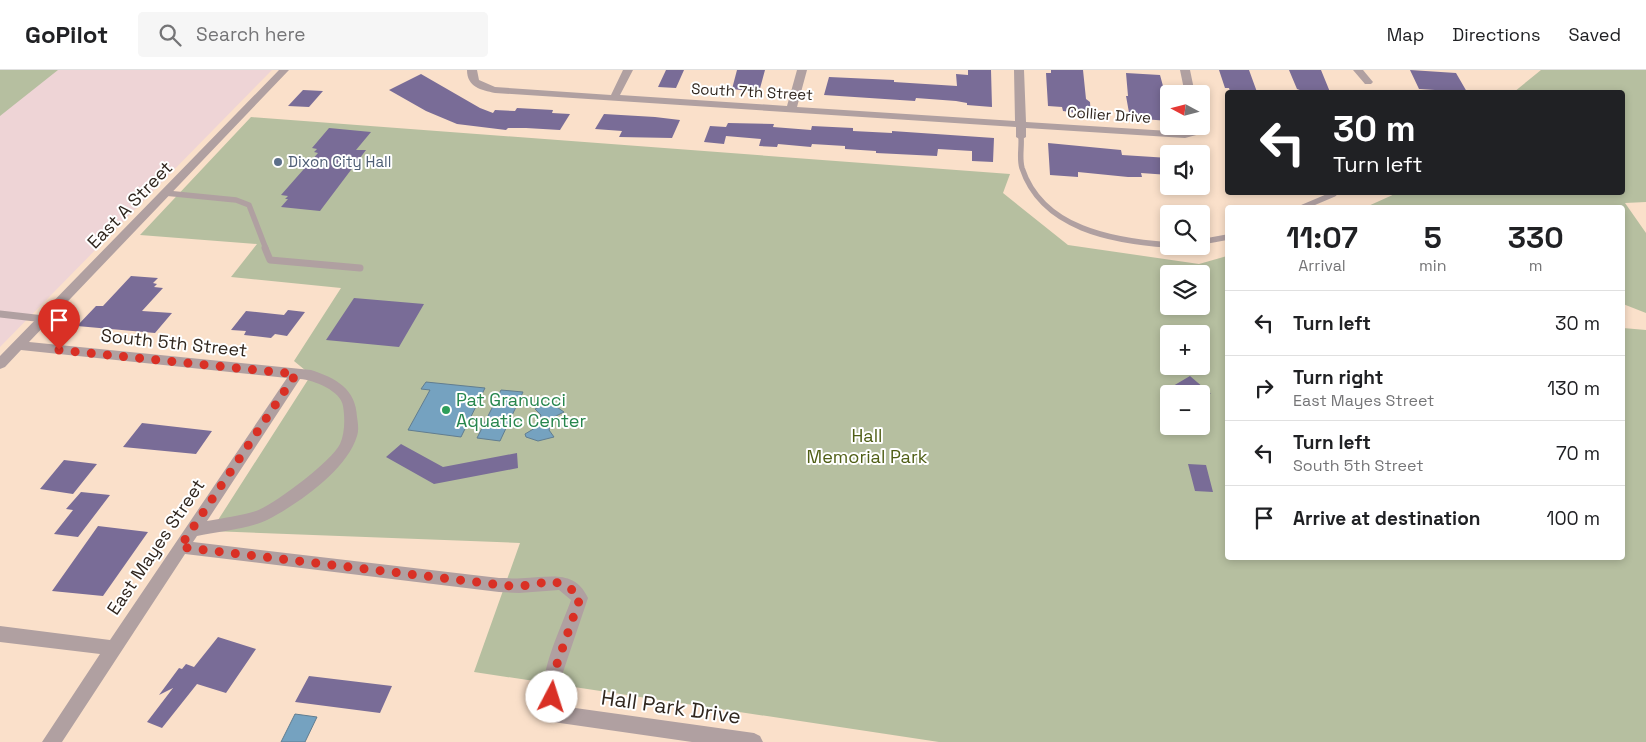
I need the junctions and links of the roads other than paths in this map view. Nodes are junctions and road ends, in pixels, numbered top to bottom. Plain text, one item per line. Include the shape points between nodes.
1 (284, 70) edge
2 (472, 70) edge
3 (628, 70) edge
4 (802, 70) edge
5 (1019, 70) edge
6 (1185, 70) edge
7 (1358, 70) edge
8 (1368, 82) dead end
9 (1188, 85) edge
10 (614, 98) junction
11 (792, 108) junction
12 (1021, 124) junction
13 (1044, 126) joint
14 (1160, 133) edge
15 (1022, 136) joint
16 (165, 193) junction
17 (1332, 195) edge
18 (1308, 205) edge
19 (1225, 238) edge
20 (1210, 240) edge
21 (1160, 245) edge
22 (360, 268) dead end
23 (0, 314) edge
24 (44, 319) junction
25 (18, 345) junction
26 (0, 364) edge
27 (296, 374) junction
28 (191, 531) junction
29 (180, 547) junction
30 (0, 634) edge
31 (113, 648) junction
32 (51, 742) edge
33 (754, 742) edge

1 - 16 street, East A Street
2 - 10 street, South 7th Street via 473,82 485,89
3 - 10 street
4 - 11 street
5 - 12 street
6 - 9 street
7 - 8 street
10 - 11 street, South 7th Street
11 - 12 street, South 7th Street
12 - 13 street, South 7th Street
12 - 15 street
13 - 14 street, Collier Drive
15 - 21 lane via 1022,166 1031,188 1050,210 1083,230 1132,243
16 - 22 lane via 249,204 270,260
16 - 24 street, East A Street
17 - 18 lane
19 - 20 lane
23 - 24 lane
24 - 25 street, East A Street
25 - 26 street, East A Street
25 - 27 street, South 5th Street
27 - 28 street, East Mayes Street
27 - 28 street via 311,375 342,391 350,404 351,418 351,434 345,449 302,490 261,516
28 - 29 street, East Mayes Street
29 - 31 street, East Mayes Street
29 - 33 street, Hall Park Drive via 513,586 550,581 572,588 580,598 551,681 553,713
30 - 31 street
31 - 32 street, East Mayes Street

